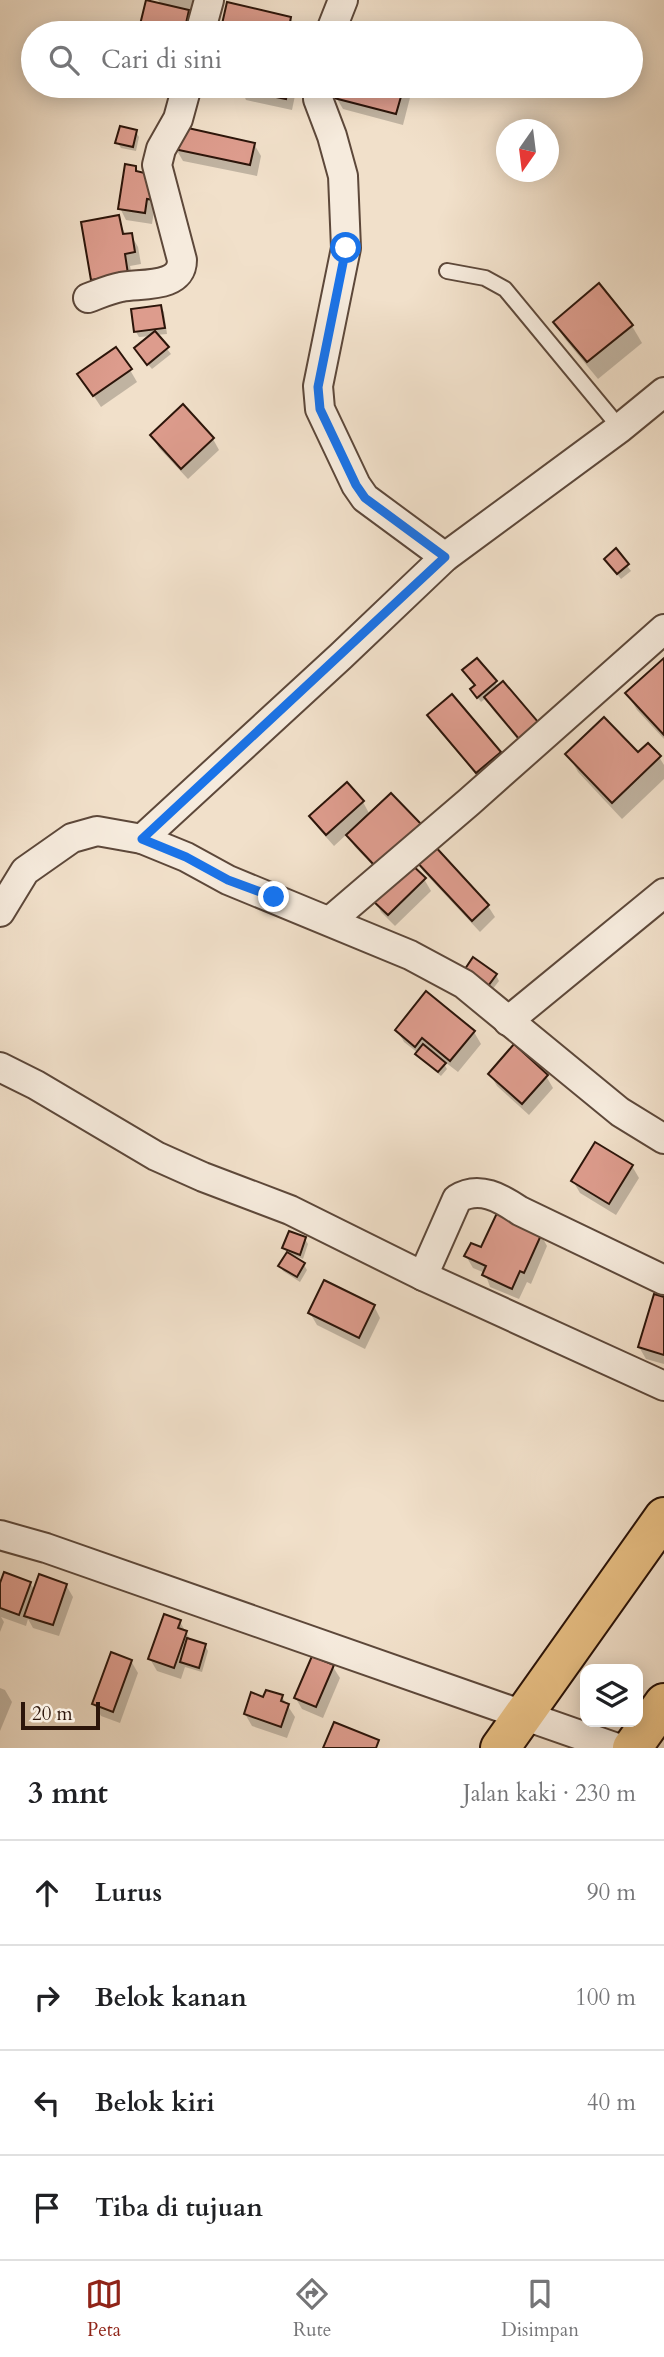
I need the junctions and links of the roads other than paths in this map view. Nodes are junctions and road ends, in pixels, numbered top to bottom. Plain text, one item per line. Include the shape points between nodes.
1 (209, 0) edge
2 (343, 0) edge
3 (203, 21) edge
4 (335, 21) edge
5 (184, 98) edge
6 (318, 98) edge
7 (447, 271) dead end
8 (88, 298) dead end
9 (664, 392) edge
10 (620, 428) junction
11 (445, 557) junction
12 (664, 629) edge
13 (142, 839) junction
14 (664, 893) edge
15 (0, 912) edge
16 (330, 921) junction
17 (508, 1021) junction
18 (0, 1067) edge
19 (664, 1138) edge
20 (423, 1276) junction
21 (664, 1280) edge
22 (664, 1386) edge
23 (664, 1517) edge
24 (0, 1535) edge
25 (664, 1703) edge
26 (523, 1714) junction
27 (499, 1748) edge
28 (617, 1748) edge
29 (632, 1748) edge

1 - 3 street
2 - 4 street
5 - 8 street via 158,165 182,267 177,275 157,284 120,287
6 - 11 street via 343,176 346,248 318,387 320,409 365,498
7 - 10 lane via 485,278 505,289
9 - 10 street
10 - 11 street
11 - 13 street
12 - 16 street
13 - 15 street via 97,831 72,838 25,871
13 - 16 street
14 - 17 street
16 - 17 street via 429,964 464,984
17 - 19 street via 620,1112
18 - 20 street via 156,1156 289,1210
20 - 21 street via 457,1199 479,1193
20 - 22 street
23 - 26 highway
24 - 26 street
25 - 29 highway
26 - 27 highway
26 - 28 street

